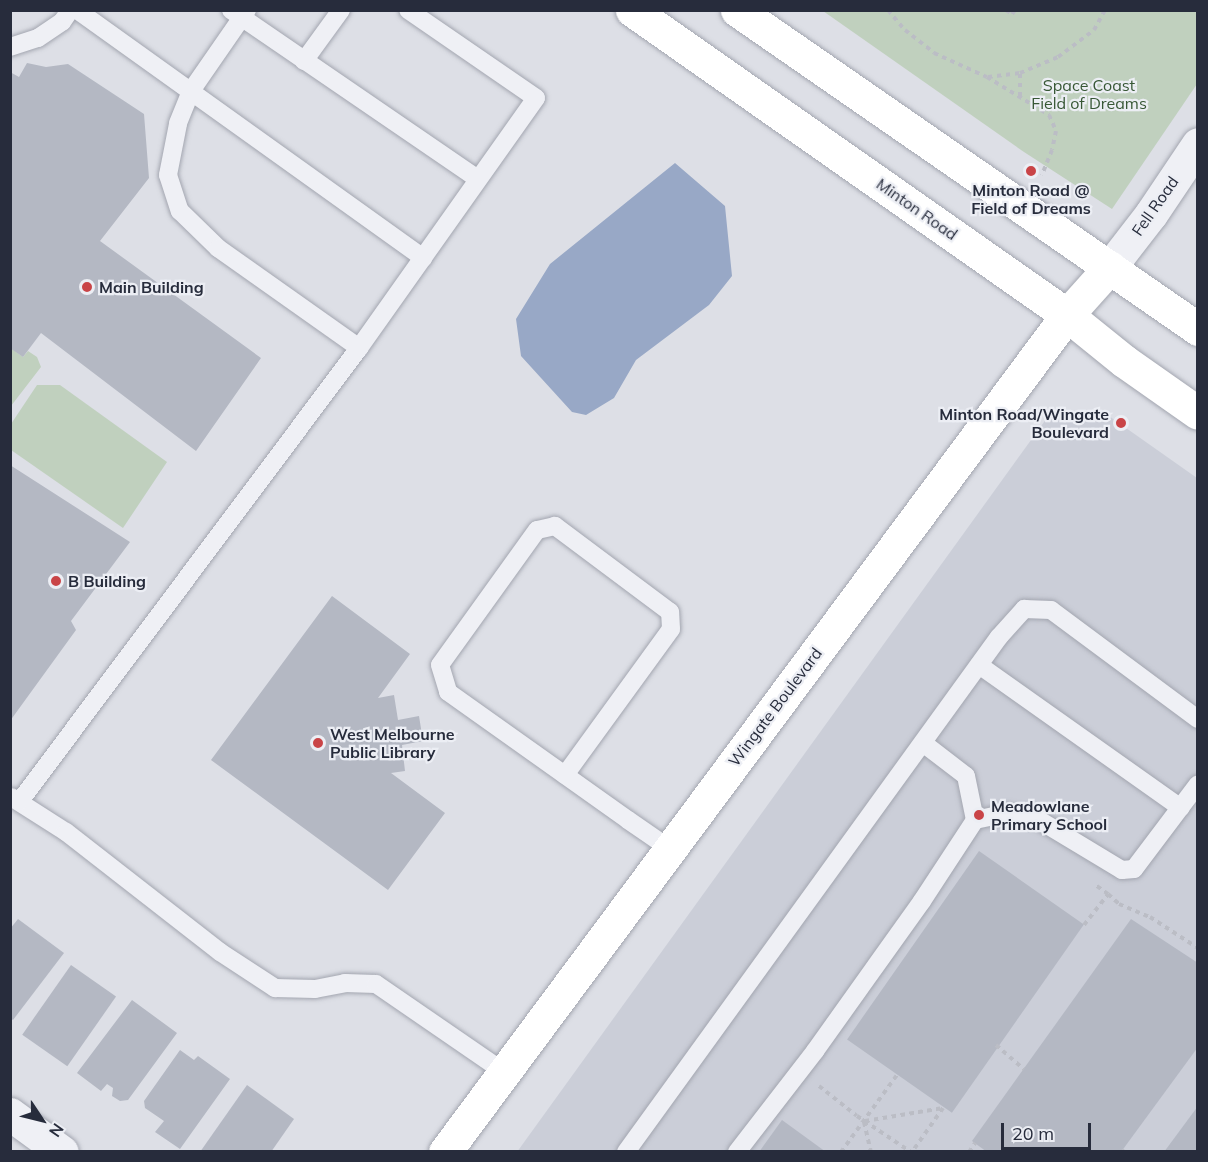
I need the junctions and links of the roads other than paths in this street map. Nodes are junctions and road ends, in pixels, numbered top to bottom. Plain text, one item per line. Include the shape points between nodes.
1 (77, 10) edge
2 (341, 10) edge
3 (408, 10) edge
4 (632, 10) edge
5 (737, 10) edge
6 (240, 13) edge
7 (66, 16) edge
8 (10, 47) edge
9 (304, 61) junction
10 (191, 91) junction
11 (1197, 144) edge
12 (478, 179) junction
13 (423, 258) junction
14 (1110, 267) junction
15 (1067, 315) junction
16 (1197, 329) edge
17 (359, 348) junction
18 (1197, 413) edge
19 (979, 665) junction
20 (1197, 719) edge
21 (923, 743) junction
22 (565, 775) junction
23 (1197, 784) edge
24 (15, 799) edge
25 (1181, 808) junction
26 (975, 820) junction
27 (669, 849) junction
28 (504, 1072) junction
29 (10, 1114) edge
30 (62, 1152) edge
31 (445, 1152) edge
32 (626, 1152) edge
33 (737, 1152) edge

1 - 10 lane
2 - 9 lane
3 - 12 lane via 536,98
4 - 15 main road, Minton Road
5 - 14 main road
6 - 9 lane
6 - 10 lane
7 - 8 lane via 38,38
9 - 12 lane
10 - 13 lane
10 - 17 lane via 178,124 168,175 180,211 218,248
11 - 14 street, Fell Road
12 - 13 lane
13 - 17 lane
14 - 15 main road, Wingate Boulevard
14 - 16 main road
15 - 18 main road, Minton Road
15 - 27 main road, Wingate Boulevard
17 - 24 lane
19 - 20 lane via 1024,609 1051,610
19 - 21 lane
19 - 25 lane
21 - 26 lane via 966,776
21 - 32 lane
22 - 22 lane via 448,692 440,665 537,530 555,526 670,612 671,629
22 - 27 lane
23 - 25 lane
24 - 28 lane via 66,832 220,952 275,988 376,984
25 - 26 lane via 1134,869 1122,870 1039,820 1006,813
26 - 33 lane via 922,902 800,1072
27 - 28 main road, Wingate Boulevard
28 - 31 main road, Wingate Boulevard
29 - 30 street

